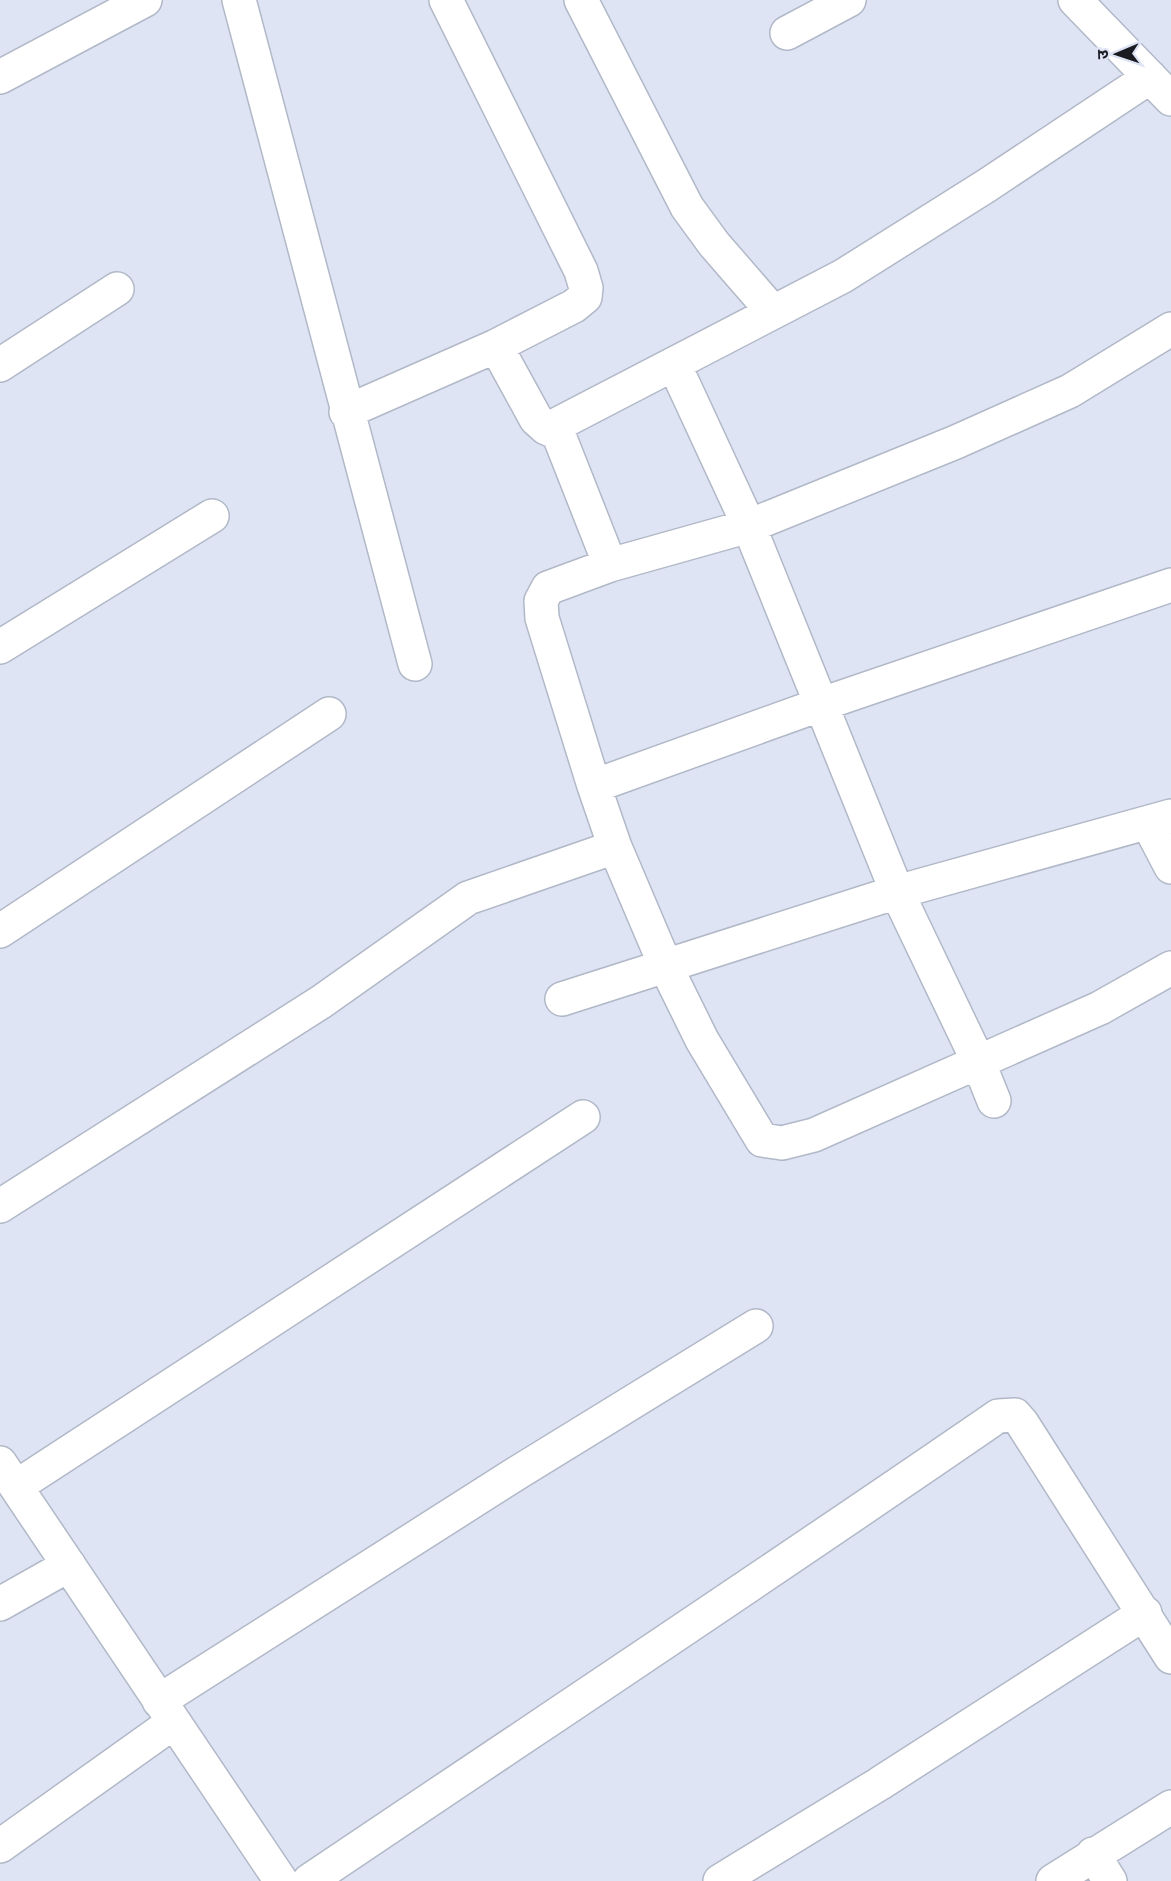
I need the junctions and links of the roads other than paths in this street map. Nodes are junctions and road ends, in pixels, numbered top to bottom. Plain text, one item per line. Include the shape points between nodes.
1 (145, 0) edge
2 (238, 0) edge
3 (446, 0) edge
4 (581, 0) edge
5 (849, 0) edge
6 (1075, 0) edge
7 (787, 33) dead end
8 (0, 77) edge
9 (1160, 88) edge
10 (117, 290) dead end
11 (773, 312) junction
12 (1171, 329) edge
13 (496, 346) junction
14 (674, 364) junction
15 (0, 365) edge
16 (346, 412) junction
17 (558, 433) junction
18 (212, 516) dead end
19 (749, 525) junction
20 (610, 565) junction
21 (1171, 585) edge
22 (0, 647) edge
23 (415, 664) dead end
24 (822, 704) junction
25 (329, 714) dead end
26 (594, 786) junction
27 (1160, 820) edge
28 (615, 847) junction
29 (1171, 867) edge
30 (897, 892) junction
31 (0, 931) edge
32 (666, 967) junction
33 (1171, 968) edge
34 (561, 999) dead end
35 (978, 1061) junction
36 (994, 1101) dead end
37 (583, 1117) dead end
38 (0, 1206) edge
39 (756, 1326) dead end
40 (8, 1475) edge
41 (69, 1565) junction
42 (0, 1604) edge
43 (1145, 1613) junction
44 (1171, 1657) edge
45 (166, 1711) junction
46 (1171, 1807) edge
47 (0, 1846) edge
48 (1093, 1854) junction
49 (282, 1881) edge
50 (309, 1881) edge
51 (720, 1881) edge
52 (1053, 1881) edge
53 (1110, 1881) edge

1 - 8 street
2 - 16 street
3 - 13 street via 586,288 585,297 574,306
4 - 11 street via 687,207
5 - 7 street
6 - 9 street
9 - 11 street via 986,186 843,276
10 - 15 street
11 - 14 street
12 - 19 street via 1070,391 956,442
13 - 16 street
13 - 17 street via 536,419
14 - 17 street via 567,418 560,423
14 - 19 street
16 - 23 street
17 - 20 street
18 - 22 street
19 - 20 street
19 - 24 street
20 - 26 street via 548,588 541,601 542,618
21 - 24 street
24 - 26 street
24 - 30 street
25 - 31 street
26 - 28 street
27 - 29 street
27 - 30 street
28 - 32 street
28 - 38 street via 468,898 321,1002
30 - 32 street
30 - 35 street
32 - 34 street
32 - 35 street via 702,1040 767,1143 814,1135
33 - 35 street via 1100,1008
35 - 36 street
37 - 40 street
39 - 45 street via 517,1473
40 - 41 street
41 - 42 street
41 - 45 street
43 - 44 street
43 - 50 street via 1022,1423 1015,1415 998,1416
43 - 51 street
45 - 47 street
45 - 49 street
46 - 48 street
48 - 52 street
48 - 53 street

